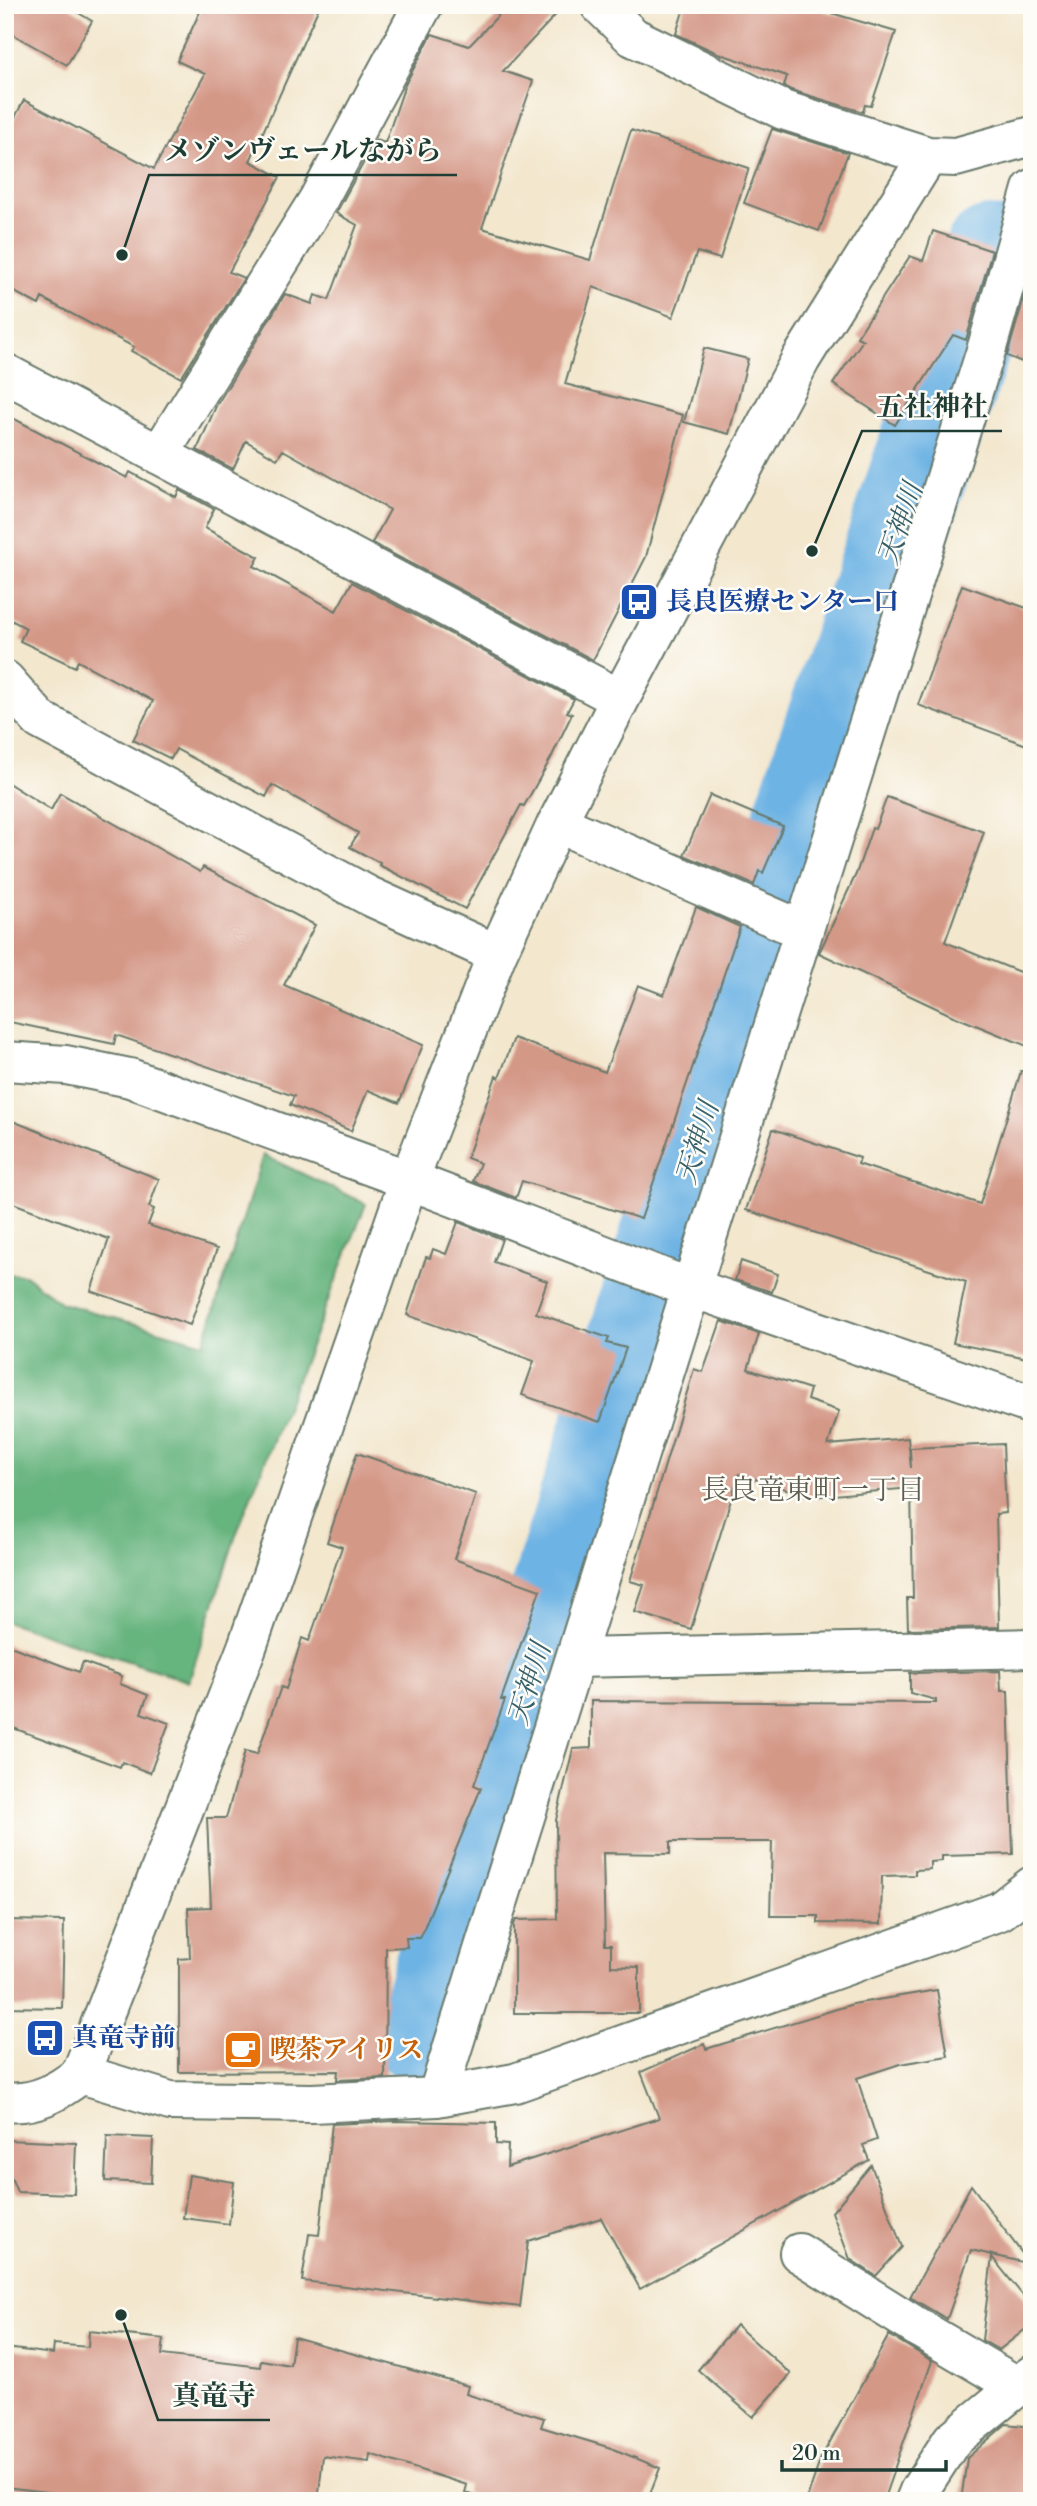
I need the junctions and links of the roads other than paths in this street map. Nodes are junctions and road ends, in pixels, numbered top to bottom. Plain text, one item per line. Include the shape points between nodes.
1 (423, 5) edge
2 (600, 5) edge
3 (1032, 136) edge
4 (928, 156) junction
5 (1032, 189) edge
6 (5, 373) edge
7 (159, 454) junction
8 (5, 680) edge
9 (620, 699) junction
10 (557, 823) junction
11 (779, 921) junction
12 (497, 954) junction
13 (5, 1061) edge
14 (409, 1180) junction
15 (669, 1280) junction
16 (1032, 1405) edge
17 (1032, 1648) edge
18 (576, 1658) junction
19 (1032, 1886) edge
20 (81, 2074) junction
21 (437, 2097) junction
22 (5, 2102) edge
23 (799, 2253) dead end
24 (1025, 2380) edge
25 (915, 2501) edge

1 - 7 street via 318,200
2 - 4 street via 633,37 783,110
3 - 4 street via 957,157
4 - 9 street via 801,359
5 - 11 street via 988,344
6 - 7 street
7 - 9 street
8 - 12 street via 40,720 369,896
9 - 10 street
10 - 11 street
10 - 12 street
11 - 15 street
12 - 14 street
13 - 14 street via 66,1065 130,1078
14 - 15 street
14 - 20 street via 247,1647
15 - 16 street
15 - 18 street
17 - 18 street
18 - 21 street
19 - 21 street via 1000,1910 515,2083
20 - 21 street via 170,2101 312,2103
20 - 22 street via 59,2091 22,2103
23 - 24 street via 922,2330
24 - 25 street via 952,2440

